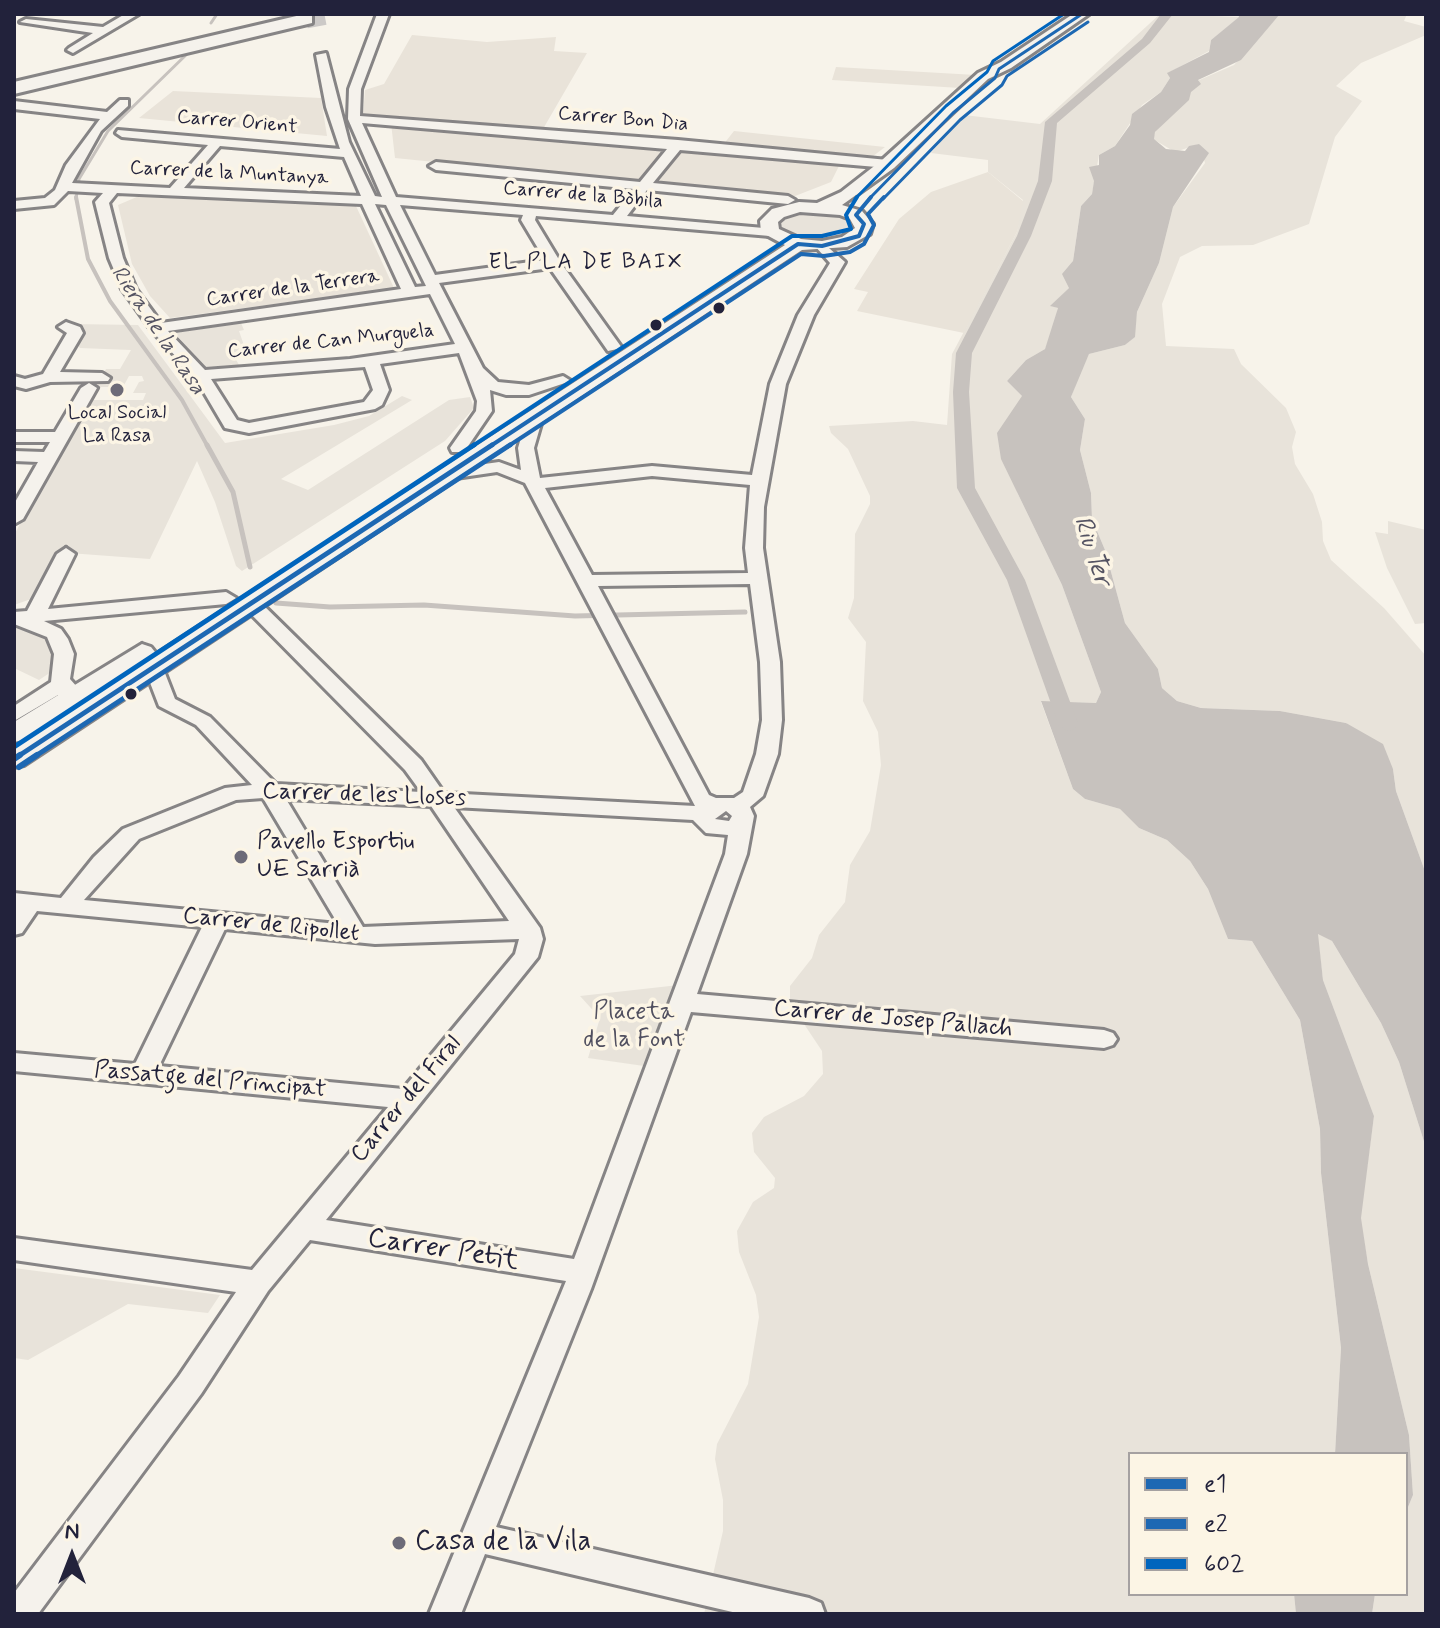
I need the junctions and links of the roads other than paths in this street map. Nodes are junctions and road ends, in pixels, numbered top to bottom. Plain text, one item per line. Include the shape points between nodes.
1 (44, 14) edge
2 (133, 14) edge
3 (282, 14) edge
4 (383, 14) edge
5 (1079, 14) edge
6 (306, 19) dead end
7 (20, 25) edge
8 (105, 31) junction
9 (73, 50) dead end
10 (322, 55) dead end
11 (999, 69) junction
12 (14, 78) edge
13 (14, 88) edge
14 (124, 103) dead end
15 (14, 105) edge
16 (106, 116) junction
17 (354, 119) junction
18 (122, 133) dead end
19 (217, 142) junction
20 (678, 144) junction
21 (348, 154) junction
22 (888, 164) junction
23 (436, 166) dead end
24 (645, 185) junction
25 (63, 187) junction
26 (114, 189) junction
27 (173, 192) junction
28 (788, 200) dead end
29 (370, 201) junction
30 (392, 202) junction
31 (14, 205) edge
32 (823, 207) junction
33 (531, 212) junction
34 (856, 215) junction
35 (618, 218) junction
36 (783, 238) junction
37 (822, 246) junction
38 (554, 263) junction
39 (432, 285) junction
40 (410, 293) junction
41 (66, 327) dead end
42 (157, 328) junction
43 (465, 347) junction
44 (614, 348) junction
45 (371, 361) junction
46 (476, 370) junction
47 (201, 375) junction
48 (49, 377) junction
49 (563, 381) junction
50 (20, 383) edge
51 (14, 403) edge
52 (535, 417) junction
53 (14, 437) edge
54 (60, 437) junction
55 (458, 448) junction
56 (14, 456) edge
57 (49, 457) junction
58 (449, 474) junction
59 (760, 481) junction
60 (533, 482) junction
61 (14, 518) edge
62 (66, 554) dead end
63 (759, 578) junction
64 (584, 581) junction
65 (226, 598) junction
66 (251, 604) junction
67 (24, 617) edge
68 (154, 667) junction
69 (66, 691) junction
70 (14, 715) edge
71 (14, 734) edge
72 (14, 759) edge
73 (270, 791) junction
74 (439, 798) junction
75 (708, 809) junction
76 (739, 814) junction
77 (22, 902) edge
78 (66, 907) junction
79 (217, 921) junction
80 (14, 927) edge
81 (528, 928) junction
82 (356, 934) junction
83 (682, 1002) junction
84 (1104, 1039) dead end
85 (14, 1062) edge
86 (142, 1075) junction
87 (406, 1099) junction
88 (304, 1227) junction
89 (14, 1249) edge
90 (582, 1272) junction
91 (258, 1283) junction
92 (475, 1537) junction
93 (18, 1614) edge
94 (445, 1614) edge
95 (809, 1614) edge

1 - 7 street
2 - 8 street
3 - 12 highway
4 - 17 street via 355,89
5 - 11 main road
6 - 13 highway
7 - 8 street
8 - 9 street
10 - 21 street
11 - 22 main road via 951,103
11 - 34 main road
14 - 16 street
15 - 16 street
16 - 25 street
17 - 20 street, Carrer Bon Dia
17 - 30 street
18 - 19 street, Carrer Orient
19 - 21 street, Carrer Orient
19 - 27 street
20 - 22 street, Carrer Bon Dia
20 - 24 street
21 - 29 street
22 - 32 main road via 847,196
23 - 24 street
24 - 28 street
24 - 35 street
25 - 26 street, Carrer de la Muntanya
25 - 31 street via 49,202
26 - 27 street, Carrer de la Muntanya
26 - 42 street via 102,202 116,258 129,289
27 - 29 street, Carrer de la Muntanya
29 - 30 street, Carrer de la Muntanya
29 - 40 street
30 - 33 street, Carrer de la Bòbila
30 - 39 street
32 - 34 main road
32 - 36 main road via 778,213 769,221
33 - 35 street, Carrer de la Bòbila
33 - 38 street via 528,220
34 - 37 main road via 864,224 859,236
35 - 36 street, Carrer de la Bòbila
36 - 37 main road
36 - 44 main road
36 - 52 main road
37 - 59 street via 838,262 806,315 778,384
38 - 39 street, Carrer de la Terrera
38 - 44 street
39 - 40 street, Carrer de la Terrera
39 - 43 street
40 - 42 street, Carrer de la Terrera
41 - 48 street via 75,333
42 - 47 street
43 - 45 street, Carrer de Can Murguela
43 - 46 street
44 - 49 main road
45 - 47 street, Carrer de Can Murguela
45 - 47 street via 381,390 369,406 249,428 231,424
46 - 49 street via 506,390
46 - 55 street via 484,411
48 - 50 street
48 - 54 street via 95,383
49 - 55 main road
50 - 51 street
52 - 58 main road
52 - 60 street via 526,448
53 - 54 street
54 - 57 street
55 - 65 main road
56 - 57 street
57 - 61 street
58 - 60 street via 499,467
58 - 66 main road
59 - 60 street via 652,471
59 - 63 street via 754,548
60 - 64 street
62 - 67 street
63 - 64 street
63 - 76 street via 772,720 767,754 752,796
64 - 75 street
65 - 67 street
65 - 69 main road
66 - 68 main road
66 - 74 street via 413,765
67 - 69 street via 58,639 64,654 60,681
68 - 72 main road
68 - 73 street via 166,702 203,721
69 - 70 street
69 - 71 main road
73 - 74 street, Carrer de les Lloses
73 - 78 street, Carrer de les Lloses via 233,793 131,834
73 - 82 street
74 - 75 street, Carrer de les Lloses
74 - 81 street
75 - 76 street via 705,822 714,828 734,828
76 - 83 street via 736,854
77 - 78 street, Carrer de Ripollet
77 - 80 street
78 - 79 street, Carrer de Ripollet
79 - 82 street, Carrer de Ripollet
79 - 86 street
81 - 82 street, Carrer de Ripollet
81 - 87 street, Carrer del Firal via 526,957
83 - 84 street, Carrer de Josep Pallach
83 - 90 street
85 - 86 street, Passatge del Principat
86 - 87 street, Passatge del Principat
87 - 88 street, Carrer del Firal
88 - 90 street, Carrer Petit
88 - 91 street, Carrer del Firal
89 - 91 street
90 - 92 street
91 - 93 street, Carrer del Firal via 190,1385
92 - 94 street
92 - 95 street

